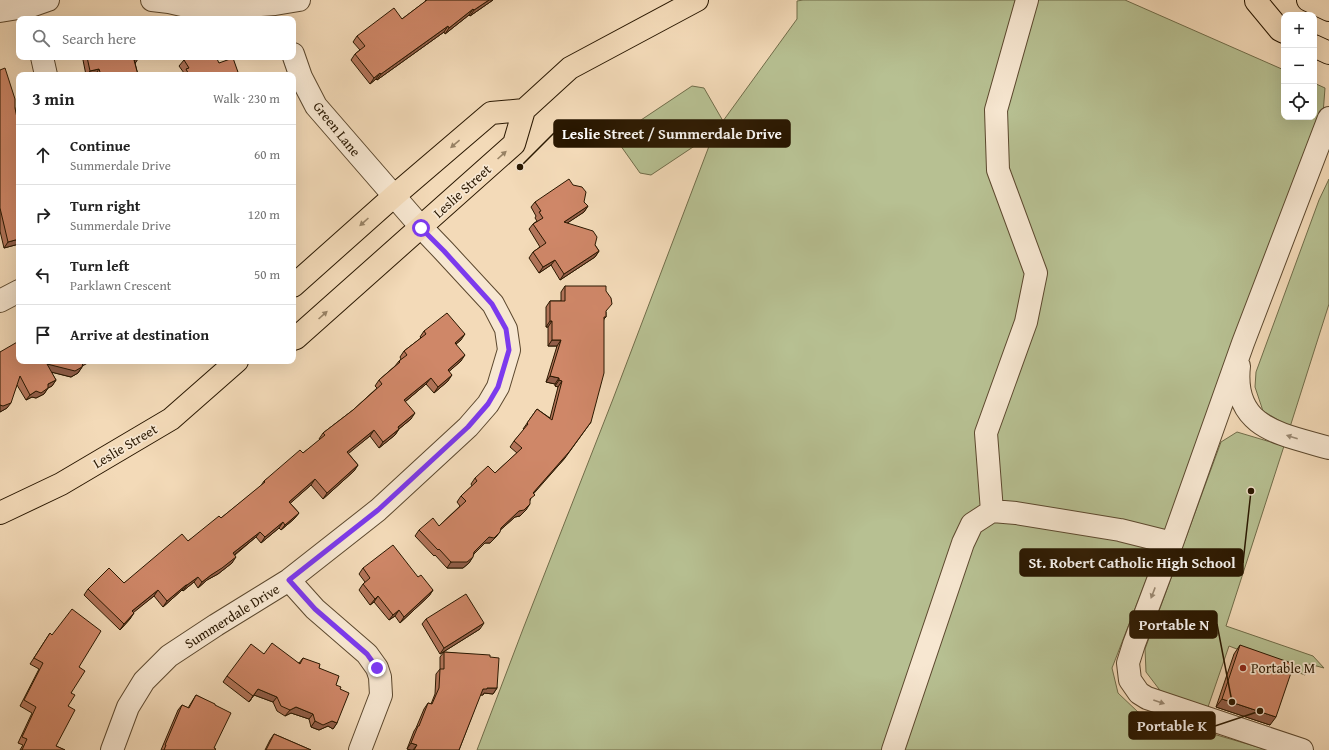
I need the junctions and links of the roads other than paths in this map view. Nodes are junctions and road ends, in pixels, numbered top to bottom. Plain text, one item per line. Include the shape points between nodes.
1 (152, 0) edge
2 (299, 0) edge
3 (697, 0) edge
4 (1027, 0) edge
5 (1257, 0) edge
6 (1308, 0) edge
7 (38, 8) edge
8 (276, 8) edge
9 (1329, 10) edge
10 (0, 11) edge
11 (1281, 30) edge
12 (1317, 47) edge
13 (1329, 53) edge
14 (43, 60) edge
15 (295, 60) edge
16 (45, 72) edge
17 (524, 110) junction
18 (1329, 118) edge
19 (394, 196) junction
20 (421, 228) junction
21 (296, 283) edge
22 (16, 293) edge
23 (0, 301) edge
24 (296, 338) edge
25 (1243, 343) junction
26 (234, 364) edge
27 (1329, 448) edge
28 (992, 511) junction
29 (0, 513) edge
30 (1172, 543) junction
31 (289, 580) junction
32 (112, 750) edge
33 (360, 750) edge
34 (893, 750) edge
35 (1302, 750) edge

1 - 8 street via 196,8
2 - 8 street
3 - 17 main road via 570,68
4 - 28 street via 996,110 998,170 1036,273 1026,322 986,433
5 - 11 main road
6 - 9 main road
7 - 10 street
12 - 13 main road
14 - 16 street
15 - 19 street, Green Lane via 316,106
17 -> 19 main road via 491,113
20 -> 17 main road, Leslie Street via 514,144
18 - 25 street
19 - 20 street, Green Lane
19 -> 21 main road
24 -> 20 main road, Leslie Street
20 - 31 street, Summerdale Drive via 492,304 506,329 509,350 498,387 488,404 468,427 378,510
22 - 23 street
27 -> 25 street via 1281,433 1262,425 1250,415 1239,390 1238,375
25 - 30 street
26 - 29 main road, Leslie Street via 171,419 61,484
28 - 30 street via 1120,530
28 - 34 street via 972,524 963,543
30 -> 35 street via 1128,663 1130,680 1139,693 1147,698
31 - 32 street, Summerdale Drive via 169,656 144,681 128,707
31 - 33 street via 315,609 367,654 377,668 381,695

